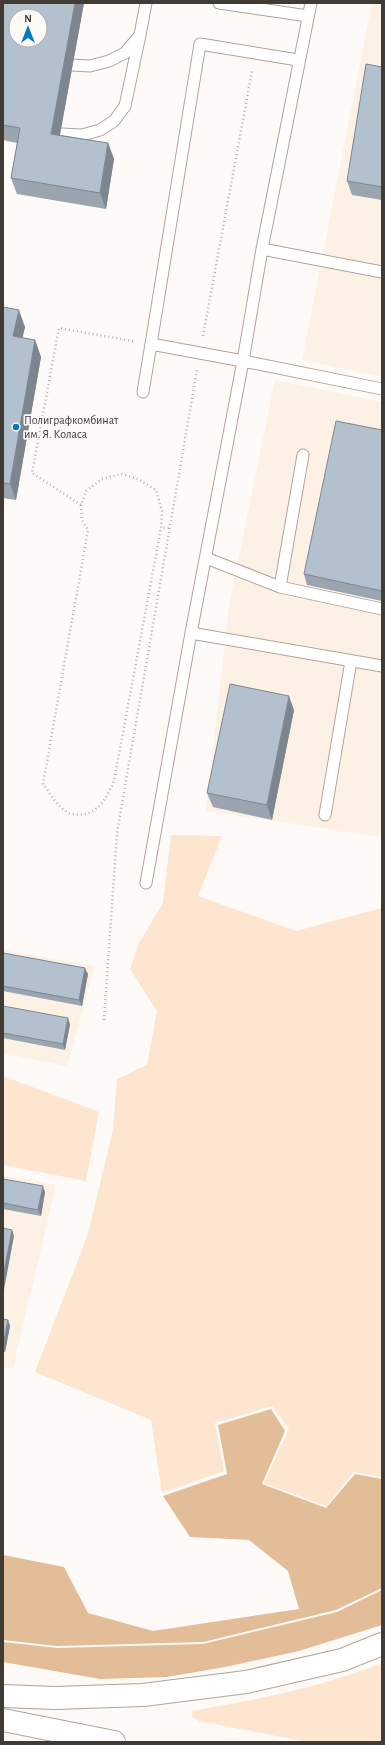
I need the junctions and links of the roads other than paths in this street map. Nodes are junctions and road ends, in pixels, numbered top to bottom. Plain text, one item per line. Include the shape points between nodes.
1 (146, 3) edge
2 (219, 3) edge
3 (311, 3) edge
4 (308, 16) junction
5 (140, 35) junction
6 (298, 60) junction
7 (72, 65) dead end
8 (61, 134) edge
9 (262, 249) junction
10 (382, 272) edge
11 (151, 344) junction
12 (243, 361) junction
13 (382, 389) edge
14 (143, 392) dead end
15 (303, 455) dead end
16 (206, 558) junction
17 (280, 587) junction
18 (382, 608) edge
19 (192, 633) junction
20 (351, 661) junction
21 (382, 666) edge
22 (325, 814) dead end
23 (146, 883) dead end
24 (382, 1644) edge
25 (3, 1696) edge
26 (3, 1720) edge
27 (114, 1742) edge

1 - 5 lane
2 - 4 lane
3 - 4 lane
4 - 6 lane
5 - 7 lane via 125,53 110,61 90,66
5 - 8 lane via 125,106 114,121 100,130 82,135
6 - 9 lane
6 - 11 lane via 200,44
9 - 10 lane
9 - 12 lane
11 - 12 lane
11 - 14 lane
12 - 13 lane
12 - 16 lane
15 - 17 lane
16 - 17 lane
16 - 19 lane
17 - 18 lane
19 - 20 lane
19 - 23 lane
20 - 21 lane
20 - 22 lane
24 - 25 main road via 342,1660 246,1682 143,1695 55,1698
26 - 27 main road

